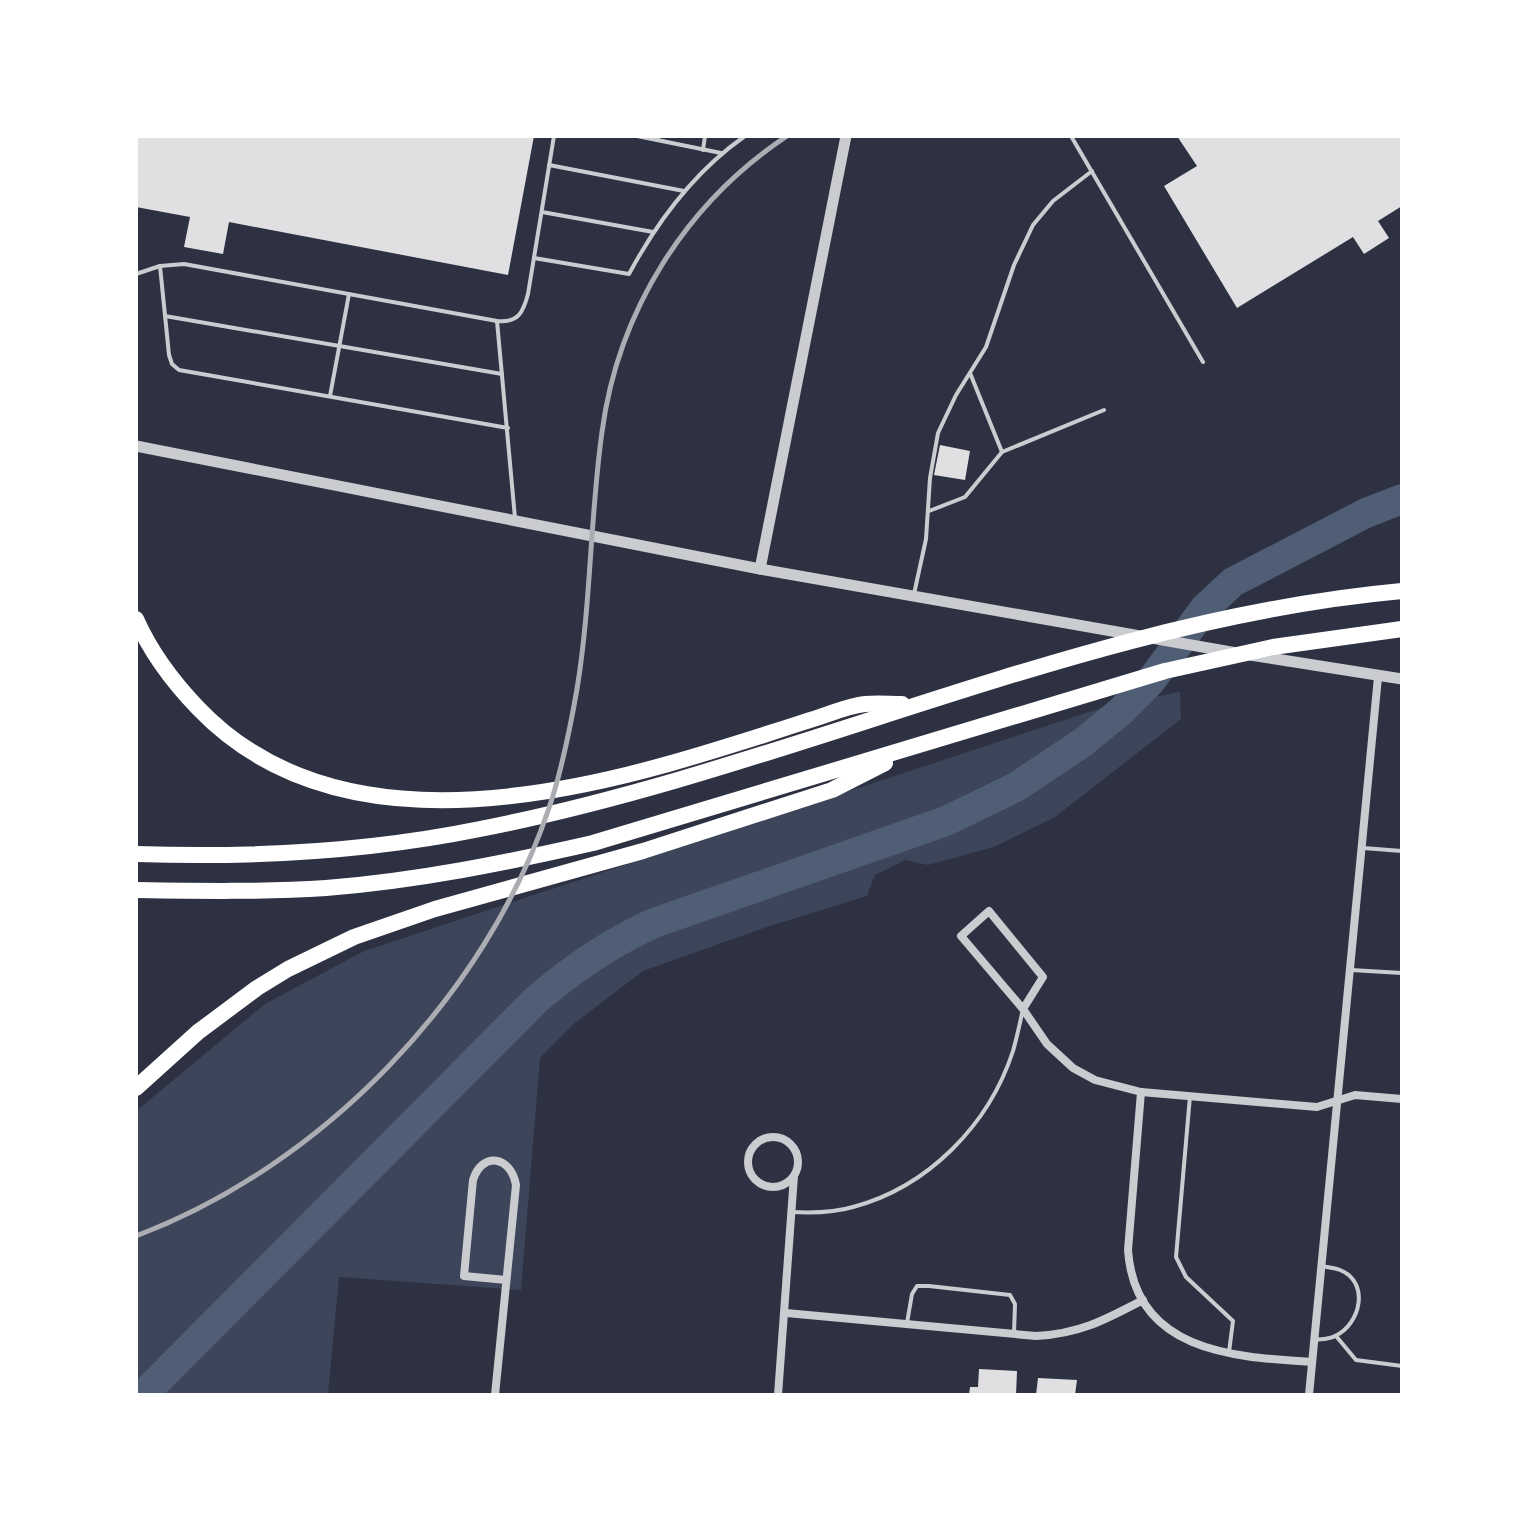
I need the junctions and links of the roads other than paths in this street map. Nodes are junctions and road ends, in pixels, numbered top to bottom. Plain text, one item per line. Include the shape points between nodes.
1 (554, 136) edge
2 (637, 136) edge
3 (705, 136) edge
4 (745, 136) edge
5 (846, 136) edge
6 (1071, 136) edge
7 (657, 138) edge
8 (703, 150) junction
9 (721, 153) junction
10 (549, 165) junction
11 (1092, 171) junction
12 (684, 191) junction
13 (542, 212) junction
14 (653, 232) junction
15 (534, 258) junction
16 (160, 266) junction
17 (136, 274) edge
18 (349, 294) junction
19 (165, 316) junction
20 (497, 321) junction
21 (340, 346) junction
22 (1203, 362) dead end
23 (970, 373) junction
24 (502, 374) junction
25 (330, 396) junction
26 (1104, 410) dead end
27 (508, 428) junction
28 (136, 446) edge
29 (1002, 452) junction
30 (929, 511) junction
31 (515, 520) junction
32 (760, 569) junction
33 (1402, 591) edge
34 (914, 597) junction
35 (136, 619) edge
36 (1402, 629) edge
37 (1378, 677) junction
38 (1402, 679) edge
39 (919, 704) junction
40 (923, 743) junction
41 (1361, 848) junction
42 (1402, 851) edge
43 (136, 854) edge
44 (136, 890) edge
45 (1348, 969) junction
46 (1402, 973) edge
47 (1023, 1009) junction
48 (136, 1088) edge
49 (1141, 1092) junction
50 (1190, 1096) junction
51 (1402, 1099) edge
52 (1337, 1100) junction
53 (794, 1176) junction
54 (792, 1212) junction
55 (1321, 1266) junction
56 (506, 1280) junction
57 (1143, 1300) junction
58 (786, 1313) junction
59 (906, 1325) junction
60 (1014, 1335) junction
61 (1336, 1336) junction
62 (1314, 1340) junction
63 (1229, 1355) junction
64 (1312, 1362) junction
65 (1402, 1366) edge
66 (495, 1395) edge
67 (778, 1395) edge
68 (1309, 1395) edge

1 - 10 lane
2 - 7 lane
3 - 8 lane
4 - 9 lane
5 - 32 street
6 - 11 lane
7 - 8 lane
8 - 9 lane
9 - 12 lane
10 - 12 lane
10 - 13 lane
11 - 22 lane
11 - 23 lane via 1053,201 1033,225 986,347
12 - 14 lane
13 - 14 lane
13 - 15 lane
14 - 15 lane via 629,274
15 - 20 lane via 523,311 513,320
16 - 17 lane
16 - 18 lane via 184,264
16 - 19 lane
18 - 20 lane
18 - 21 lane
19 - 21 lane
19 - 25 lane via 176,368
20 - 24 lane
21 - 24 lane
21 - 25 lane
23 - 29 lane
23 - 30 lane via 938,433
24 - 27 lane
25 - 27 lane
26 - 29 lane
27 - 31 lane
28 - 31 street
29 - 30 lane via 965,497
30 - 34 lane
31 - 32 street
32 - 34 street
33 - 39 highway via 1216,620
34 - 37 street
35 - 39 highway via 172,680 242,746 284,770 330,786 390,797 547,792 610,779 862,704
36 - 40 highway via 1150,675
37 - 38 street
37 - 41 street
39 - 43 highway via 606,800 481,829 297,853
40 - 44 highway via 593,843 457,872 270,891
40 - 48 highway via 832,790 354,937 267,982 198,1032
41 - 42 lane
41 - 45 street
45 - 46 lane
45 - 52 street
47 - 47 street via 961,936 989,911 1043,977
47 - 49 street via 1047,1044 1073,1068
47 - 54 lane via 996,1090 944,1159 854,1207
49 - 50 street
49 - 57 street via 1128,1250 1133,1281
50 - 52 street via 1317,1107
50 - 63 lane via 1176,1257 1186,1277 1233,1321
51 - 52 street via 1355,1095
52 - 55 street
53 - 53 street via 798,1157 787,1141 769,1137 751,1148 747,1165 759,1184 776,1188
53 - 54 street
54 - 58 street
55 - 61 lane via 1342,1270 1360,1291 1359,1311
55 - 62 street
56 - 56 street via 464,1276 473,1180 484,1163 495,1161 514,1172 516,1185
56 - 66 street
57 - 60 street via 1074,1332
57 - 63 street via 1188,1341
58 - 59 street
58 - 67 street
59 - 60 street
59 - 60 lane via 912,1294 917,1286 929,1286 1010,1295 1015,1304
61 - 62 lane
61 - 65 lane via 1356,1360
62 - 64 street
63 - 64 street
64 - 68 street

